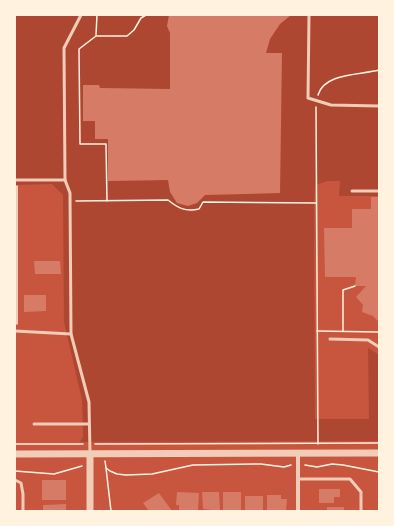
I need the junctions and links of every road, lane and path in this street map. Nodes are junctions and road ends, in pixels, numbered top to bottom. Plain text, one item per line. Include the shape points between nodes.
1 (81, 15) edge
2 (97, 15) edge
3 (146, 15) edge
4 (309, 15) edge
5 (96, 36) junction
6 (379, 70) edge
7 (316, 100) junction
8 (379, 106) edge
9 (16, 180) edge
10 (65, 180) junction
11 (352, 191) dead end
12 (379, 191) edge
13 (70, 201) junction
14 (107, 201) junction
15 (316, 202) junction
16 (355, 286) dead end
17 (317, 330) junction
18 (343, 330) junction
19 (16, 331) edge
20 (379, 332) edge
21 (71, 334) junction
22 (330, 339) dead end
23 (379, 347) edge
24 (34, 424) dead end
25 (89, 424) junction
26 (15, 444) edge
27 (90, 444) junction
28 (318, 444) junction
29 (379, 444) edge
30 (298, 453) junction
31 (379, 453) edge
32 (15, 454) edge
33 (90, 454) junction
34 (105, 464) dead end
35 (287, 465) dead end
36 (309, 465) dead end
37 (79, 466) dead end
38 (106, 468) junction
39 (15, 471) edge
40 (379, 472) edge
41 (15, 480) edge
42 (298, 480) junction
43 (23, 511) edge
44 (90, 511) edge
45 (111, 511) edge
46 (298, 511) edge
47 (361, 511) edge

1 - 10 lane via 64,48
2 - 5 path
3 - 5 path via 127,36
4 - 7 lane via 308,98
5 - 14 path via 79,49 80,144 106,144
6 - 7 path via 328,81 319,90
7 - 8 lane via 331,105
7 - 15 path
9 - 10 lane
9 - 19 path
10 - 13 lane
11 - 12 lane
13 - 14 path
13 - 21 lane
14 - 15 path via 168,200 179,209 190,211 199,209 204,202
15 - 17 path
16 - 18 path via 343,290
17 - 18 path
17 - 28 path
18 - 20 path
19 - 21 lane
21 - 25 lane via 89,402
22 - 23 lane via 368,340
24 - 25 lane
25 - 27 lane
26 - 27 path
27 - 28 path
27 - 33 lane
28 - 29 path
30 - 31 street
30 - 33 street
30 - 42 street
32 - 33 street
33 - 44 street
34 - 38 path
35 - 38 path via 193,465 152,474 126,475 117,474
36 - 40 path via 343,465
37 - 39 path via 54,474
38 - 45 path
41 - 43 lane via 21,483
42 - 46 street
42 - 47 lane via 350,479 361,492

